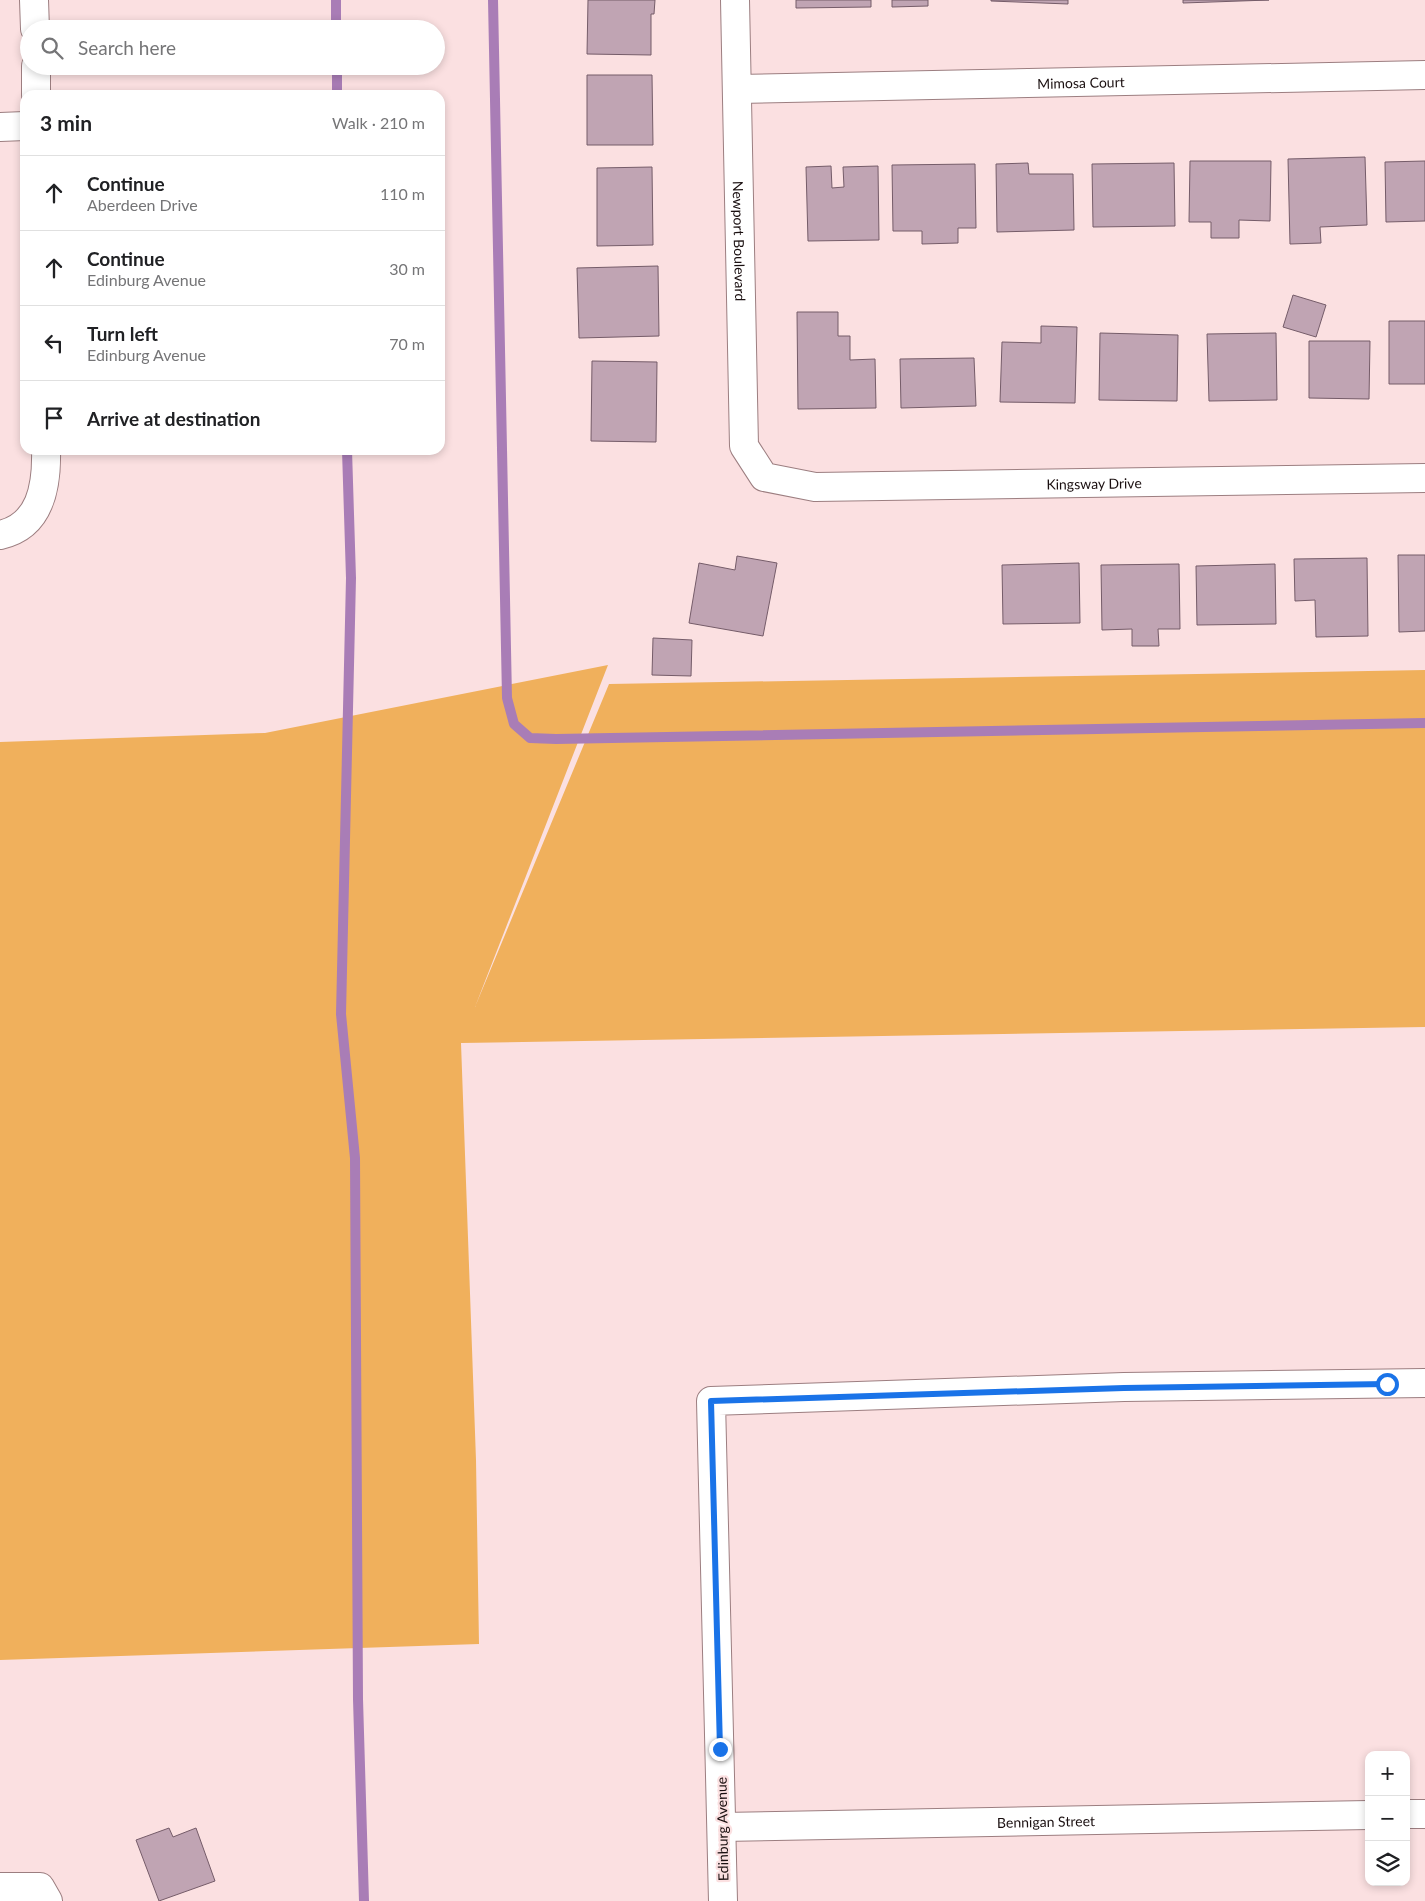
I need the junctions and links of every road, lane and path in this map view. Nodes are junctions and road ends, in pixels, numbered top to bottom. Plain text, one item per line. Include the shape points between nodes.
1 (34, 0) edge
2 (736, 0) edge
3 (35, 20) edge
4 (36, 75) edge
5 (1425, 75) edge
6 (736, 88) junction
7 (36, 90) edge
8 (20, 126) edge
9 (0, 127) edge
10 (46, 455) edge
11 (764, 476) joint
12 (1425, 478) edge
13 (0, 535) edge
14 (1425, 1383) edge
15 (1410, 1814) edge
16 (1425, 1814) edge
17 (1365, 1815) edge
18 (722, 1827) junction
19 (0, 1887) edge
20 (48, 1901) edge
21 (723, 1901) edge

1 - 3 street
2 - 6 street, Newport Boulevard
4 - 7 street
5 - 6 street, Mimosa Court
6 - 11 street, Newport Boulevard via 744,446
8 - 9 street
10 - 13 street via 47,472 42,495 33,514 13,532
11 - 12 street, Kingsway Drive via 815,487
14 - 18 street, Edinburg Avenue via 1124,1388 711,1401
15 - 16 street
17 - 18 street, Bennigan Street
18 - 21 street, Edinburg Avenue
19 - 20 street via 40,1887

